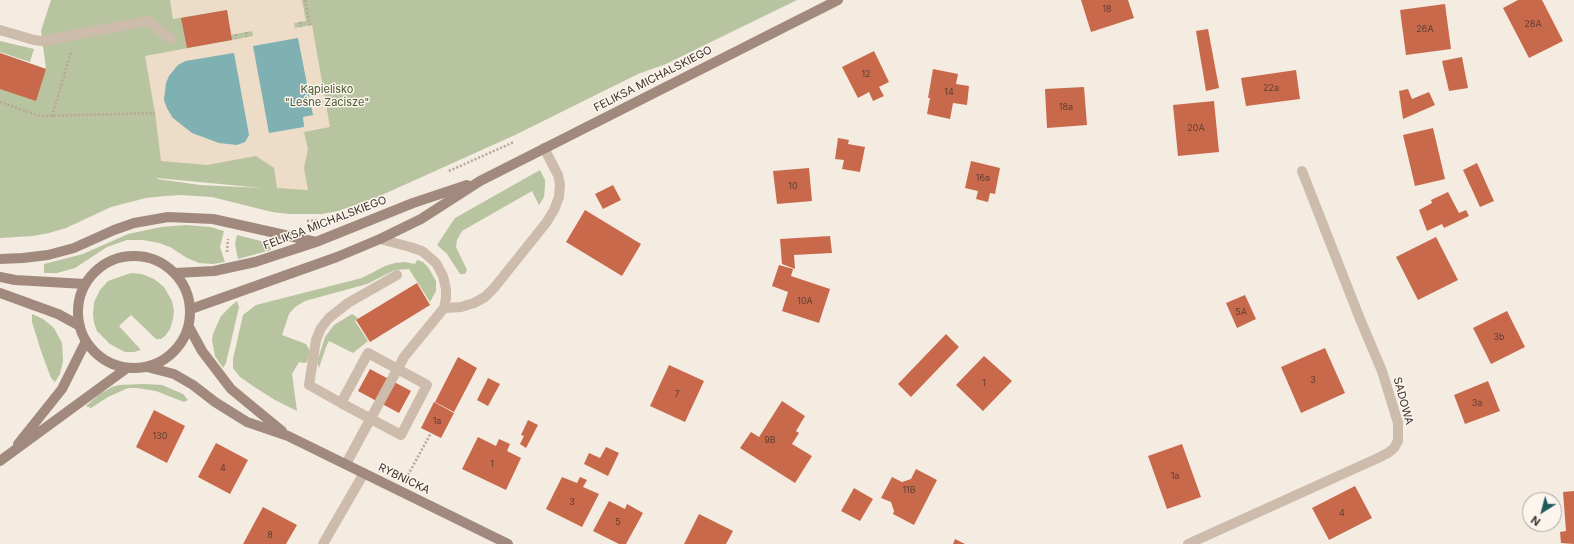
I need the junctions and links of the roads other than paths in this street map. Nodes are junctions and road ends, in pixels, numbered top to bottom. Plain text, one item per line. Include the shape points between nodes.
1 (838, 0) edge
2 (0, 30) edge
3 (171, 39) dead end
4 (544, 148) junction
5 (1302, 172) dead end
6 (480, 180) junction
7 (380, 239) junction
8 (316, 242) junction
9 (0, 259) edge
10 (175, 273) junction
11 (397, 275) dead end
12 (0, 277) edge
13 (85, 284) junction
14 (0, 293) edge
15 (444, 308) junction
16 (191, 310) junction
17 (80, 326) junction
18 (189, 328) junction
19 (86, 341) junction
20 (147, 367) junction
21 (127, 368) junction
22 (397, 369) junction
23 (341, 403) junction
24 (370, 418) junction
25 (288, 436) junction
26 (10, 454) junction
27 (0, 461) edge
28 (346, 464) junction
29 (364, 473) junction
30 (323, 544) edge
31 (508, 544) edge
32 (1188, 544) edge

1 - 4 street, FELIKSA MICHALSKIEGO
2 - 3 street via 42,41 148,22
4 - 6 street, FELIKSA MICHALSKIEGO
4 - 15 street via 560,184 557,203 546,223 484,297 461,307
5 - 32 street, SADOWA via 1382,371 1398,423 1398,441 1394,448 1378,458
6 - 7 street, FELIKSA MICHALSKIEGO via 421,219
6 - 8 street, FELIKSA MICHALSKIEGO via 413,203
7 - 15 street via 422,252 436,263 446,289
7 - 16 street, FELIKSA MICHALSKIEGO
8 - 9 street via 213,219 168,217 134,223 74,248 48,255
8 - 10 street, FELIKSA MICHALSKIEGO via 234,267
10 - 13 street via 161,262 145,256 127,255 110,260 96,270
10 - 16 street via 186,290
11 - 23 street via 338,309 321,328 316,340 309,385
12 - 13 street
13 - 17 street via 79,304
14 - 17 street via 58,314
15 - 22 street
16 - 18 street
17 - 19 street
18 - 20 street via 180,345 165,359
18 - 25 street, RYBNICKA via 202,351 231,389
19 - 21 street via 103,359
19 - 26 street via 62,388
20 - 21 street
20 - 25 street, RYBNICKA via 174,374 247,422
21 - 26 street
22 - 23 street via 368,353
22 - 24 street
22 - 24 street via 427,386 401,435
23 - 24 street
24 - 28 street
25 - 28 street, RYBNICKA
26 - 27 street
28 - 29 street, RYBNICKA
29 - 30 street
29 - 31 street, RYBNICKA

